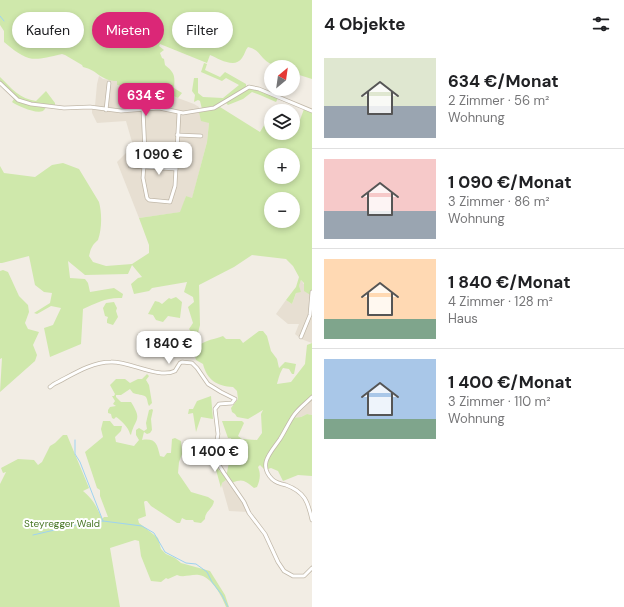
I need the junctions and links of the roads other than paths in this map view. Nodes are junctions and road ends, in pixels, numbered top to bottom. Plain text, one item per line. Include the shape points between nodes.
1 (0, 83) edge
2 (109, 83) dead end
3 (106, 110) junction
4 (143, 110) junction
5 (312, 111) edge
6 (179, 113) junction
7 (177, 135) junction
8 (201, 136) dead end
9 (130, 166) dead end
10 (144, 167) junction
11 (176, 169) junction
12 (312, 292) edge
13 (301, 337) dead end
14 (50, 387) dead end
15 (312, 398) edge
16 (312, 520) edge
17 (312, 568) edge

1 - 3 street via 15,98 26,103
2 - 3 street
3 - 4 street
4 - 6 street via 159,108
4 - 10 street
5 - 6 street via 249,87 214,108
6 - 7 street
7 - 8 street
7 - 11 street
9 - 10 street
10 - 11 street
10 - 11 street via 143,178 147,198 170,202 175,187
12 - 13 street via 310,315
14 - 17 street via 89,366 107,362 167,373 175,370 182,362 192,363 208,384 235,399 232,403 219,404 215,409 218,434 215,452 221,469 265,534 284,571 301,577 307,575
15 - 16 street via 295,414 270,451 266,464 267,472 272,478 304,496

